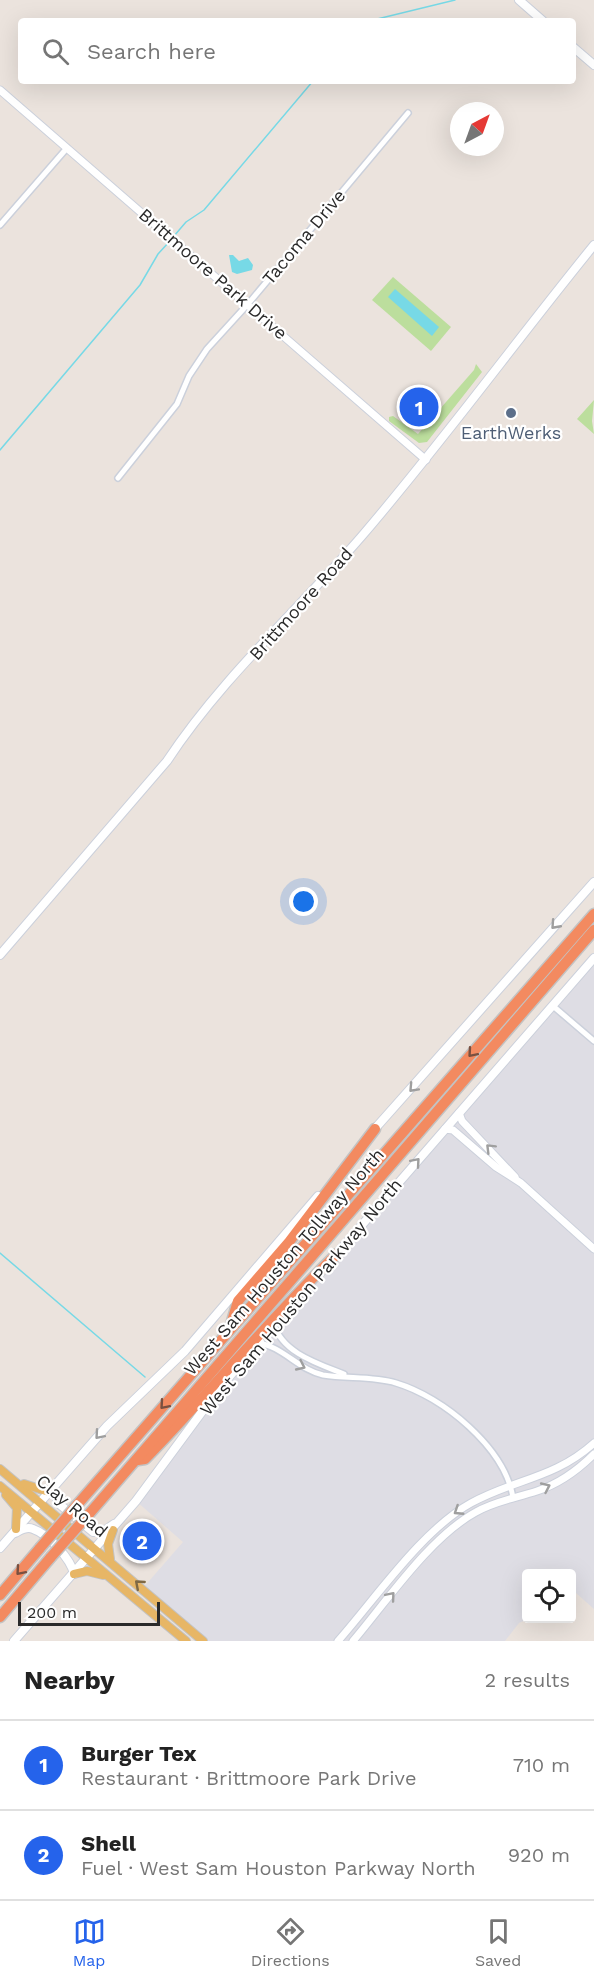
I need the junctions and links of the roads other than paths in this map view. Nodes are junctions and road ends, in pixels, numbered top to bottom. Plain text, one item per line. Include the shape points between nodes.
1 (519, 0) edge
2 (540, 18) edge
3 (576, 50) edge
4 (594, 65) edge
5 (0, 90) edge
6 (408, 113) dead end
7 (67, 148) junction
8 (0, 225) edge
9 (594, 245) edge
10 (248, 304) junction
11 (426, 460) junction
12 (118, 478) dead end
13 (594, 882) edge
14 (594, 914) edge
15 (594, 930) edge
16 (0, 955) edge
17 (594, 958) edge
18 (554, 1006) junction
19 (594, 1041) edge
20 (459, 1113) junction
21 (375, 1129) junction
22 (445, 1129) junction
23 (521, 1183) junction
24 (594, 1249) edge
25 (337, 1254) junction
26 (274, 1324) junction
27 (230, 1330) junction
28 (258, 1343) junction
29 (348, 1376) junction
30 (594, 1443) edge
31 (594, 1454) edge
32 (135, 1460) junction
33 (0, 1468) edge
34 (11, 1477) junction
35 (0, 1487) edge
36 (511, 1488) junction
37 (51, 1489) junction
38 (513, 1497) junction
39 (40, 1502) junction
40 (32, 1511) junction
41 (119, 1521) junction
42 (113, 1530) junction
43 (14, 1532) junction
44 (0, 1548) edge
45 (97, 1548) junction
46 (87, 1559) junction
47 (110, 1560) junction
48 (74, 1574) junction
49 (111, 1579) junction
50 (0, 1594) edge
51 (158, 1603) junction
52 (151, 1611) junction
53 (0, 1617) edge
54 (14, 1641) edge
55 (186, 1641) edge
56 (203, 1641) edge
57 (338, 1641) edge
58 (353, 1641) edge

1 - 2 main road
3 - 4 main road
5 - 7 street, Brittmoore Park Drive
6 - 10 street, Tacoma Drive
7 - 8 street
7 - 10 street, Brittmoore Park Drive
9 - 11 main road, Brittmoore Road
10 - 11 street, Brittmoore Park Drive
10 - 12 street, Tacoma Drive via 199,359 177,404
11 - 16 main road, Brittmoore Road via 182,738 167,761
13 -> 21 main road
14 -> 27 highway, West Sam Houston Tollway North
15 - 32 highway, West Sam Houston Tollway North
17 - 18 main road, West Sam Houston Parkway North
18 - 19 street
18 - 20 main road, West Sam Houston Parkway North
20 - 22 main road, West Sam Houston Parkway North
23 -> 20 street via 461,1121
21 - 27 highway via 289,1242 238,1301
21 -> 37 main road via 185,1351 107,1426
22 - 23 street via 453,1130
25 -> 22 main road, West Sam Houston Parkway North
23 - 24 street
25 - 26 main road, West Sam Houston Parkway North
25 - 32 highway via 146,1459
26 - 28 main road, West Sam Houston Parkway North
26 - 29 street via 278,1336 303,1356
27 -> 50 highway, West Sam Houston Tollway North, bridge
28 -> 29 street via 269,1345 299,1366 323,1375
28 - 41 main road, West Sam Houston Parkway North
29 - 36 street via 395,1382 432,1398 491,1450
30 - 36 street via 557,1470
38 -> 31 street via 539,1491 560,1480
32 - 53 highway, West Sam Houston Tollway North, bridge
33 - 34 main road, Clay Road
34 - 37 main road via 27,1486
34 - 39 main road, Clay Road
35 - 40 main road, Clay Road
35 - 43 main road via 17,1508
36 - 38 street
36 -> 57 street via 473,1502 445,1520
37 - 39 main road
37 - 41 main road via 58,1503 93,1532 104,1531
58 -> 38 street via 435,1544 475,1512
39 - 40 main road
39 - 45 main road, Clay Road
40 - 43 main road
40 - 46 main road, Clay Road
41 - 42 main road, West Sam Houston Parkway North
42 - 45 main road, West Sam Houston Parkway North
42 - 47 main road via 108,1544
43 - 44 main road
43 - 48 main road via 36,1530 67,1556
45 - 46 main road, West Sam Houston Parkway North
45 - 47 main road, Clay Road
46 - 48 main road, West Sam Houston Parkway North
46 - 49 main road, Clay Road
51 -> 47 main road, Clay Road
48 - 49 main road via 89,1571
48 - 54 main road, West Sam Houston Parkway North
49 - 52 main road, Clay Road
51 - 52 main road
51 - 56 main road, Clay Road
52 - 55 main road, Clay Road

